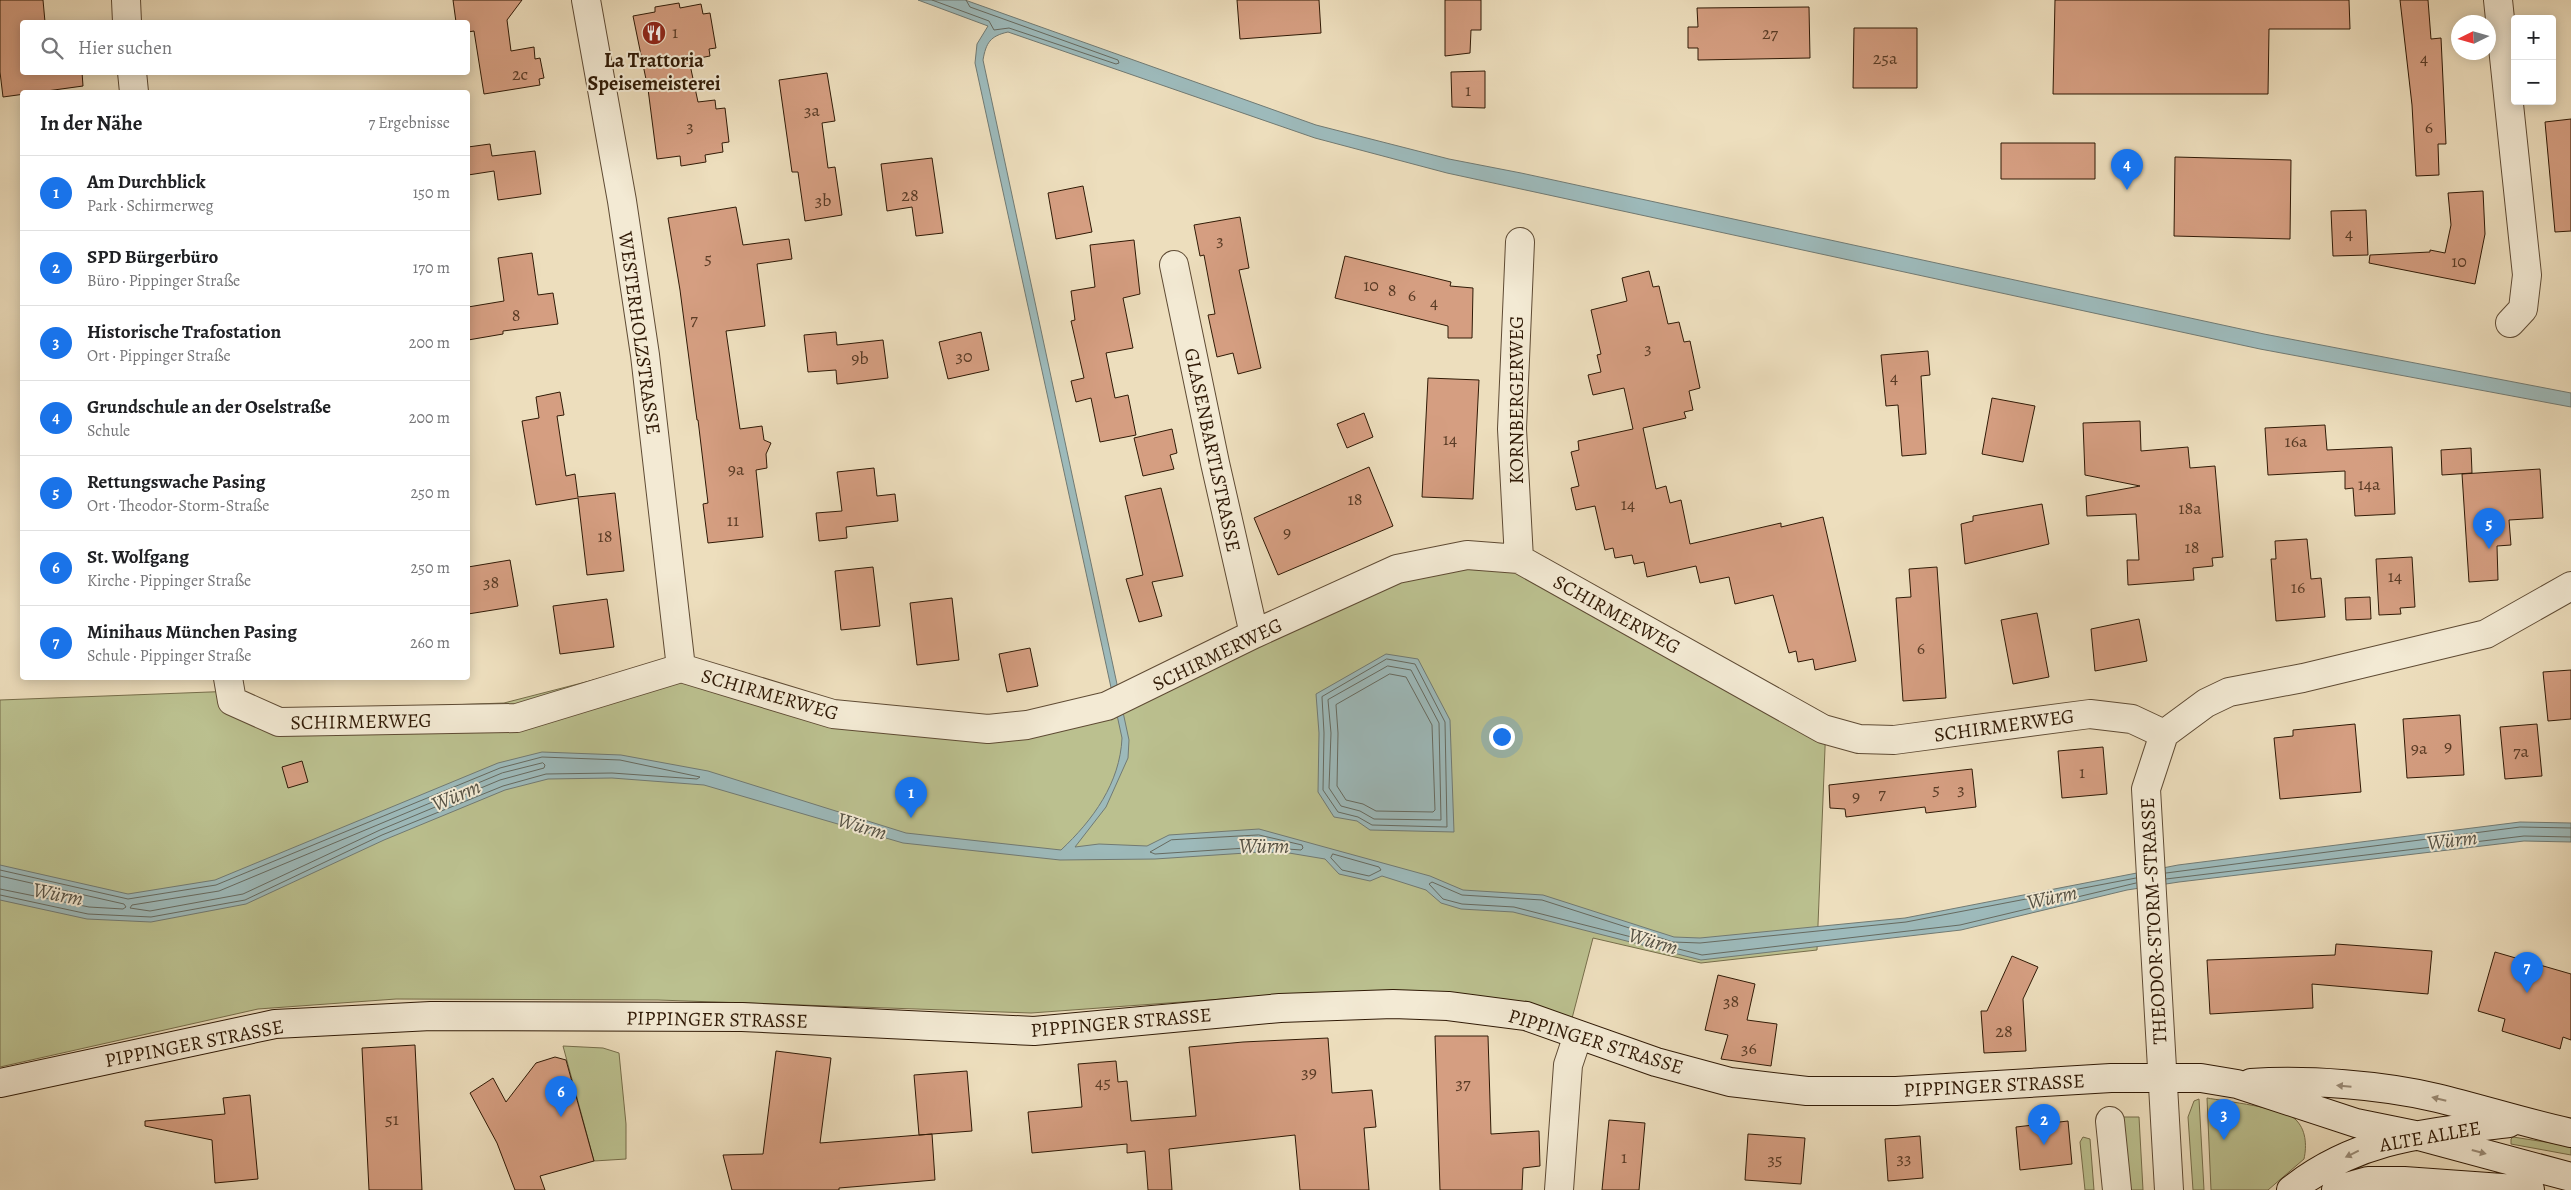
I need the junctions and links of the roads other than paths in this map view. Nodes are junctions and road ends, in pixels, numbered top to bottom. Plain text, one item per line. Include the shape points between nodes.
1 (126, 0) edge
2 (586, 0) edge
3 (2498, 0) edge
4 (128, 20) edge
5 (132, 75) edge
6 (134, 90) edge
7 (1520, 242) dead end
8 (1174, 265) dead end
9 (2510, 323) dead end
10 (1519, 559) junction
11 (2571, 586) edge
12 (1254, 634) junction
13 (681, 668) junction
14 (230, 689) edge
15 (2164, 734) junction
16 (1578, 1035) junction
17 (2161, 1077) junction
18 (0, 1084) edge
19 (2237, 1084) junction
20 (2110, 1121) dead end
21 (2520, 1122) junction
22 (2571, 1133) edge
23 (2415, 1135) junction
24 (2571, 1177) edge
25 (1559, 1190) edge
26 (2117, 1190) edge
27 (2169, 1190) edge
28 (2291, 1190) edge
29 (2336, 1190) edge
30 (2530, 1190) edge

1 - 4 street
2 - 13 street, WESTERHOLZSTRASSE via 622,201 644,355
3 - 9 street via 2527,274 2523,309
5 - 6 street
7 - 10 street, KORNBERGERWEG via 1512,429
8 - 12 street, GLASENBARTLSTRASSE via 1214,463
10 - 12 street, SCHIRMERWEG via 1467,555 1397,569
10 - 15 street, SCHIRMERWEG via 1823,729 1859,739 1894,740 2090,714 2132,719
11 - 15 street via 2486,634 2303,678 2229,692 2206,703
12 - 13 street, SCHIRMERWEG via 1107,706 1027,725 988,729 832,714
13 - 14 street, SCHIRMERWEG via 517,718 279,722
15 - 17 street, THEODOR-STORM-STRASSE via 2146,789
16 - 17 street, PIPPINGER STRASSE via 1656,1062 1730,1082 1807,1091 1896,1091
16 - 18 street, PIPPINGER STRASSE via 1517,1014 1394,1004 1280,1008 1034,1031 742,1017 431,1016 275,1024
16 - 25 street via 1568,1065
17 - 19 street, PIPPINGER STRASSE via 2201,1078
17 - 27 street, THEODOR-STORM-STRASSE
21 -> 19 street, PIPPINGER STRASSE via 2437,1098 2392,1090 2281,1081
19 - 23 street, PIPPINGER STRASSE via 2326,1115
20 - 26 street
21 - 22 street, PIPPINGER STRASSE
21 - 23 street, ALTE ALLEE
23 -> 24 street, PIPPINGER STRASSE
23 -> 28 street, ALTE ALLEE via 2358,1151
29 - 30 street, ALTE ALLEE via 2368,1181

